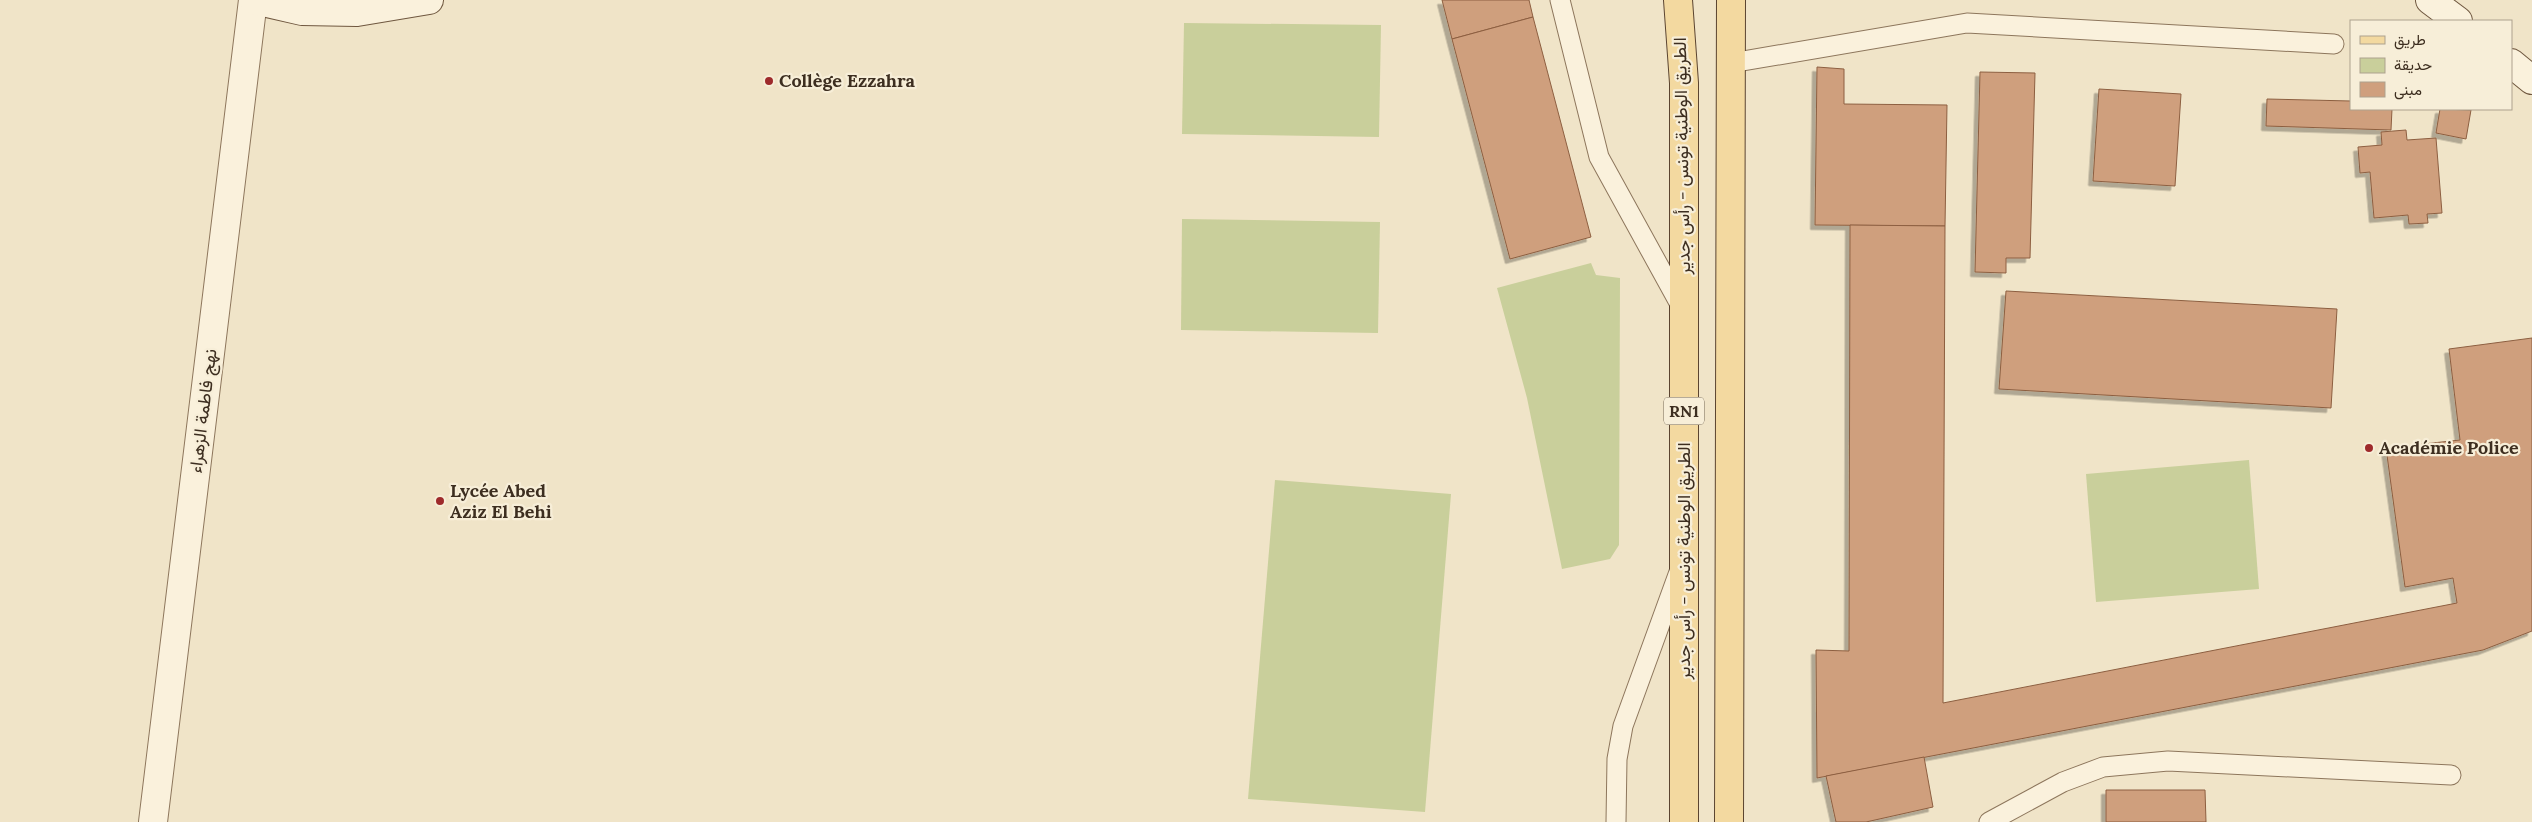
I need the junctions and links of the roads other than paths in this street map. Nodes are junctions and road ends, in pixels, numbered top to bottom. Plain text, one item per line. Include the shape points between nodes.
1 (253, 0) edge
2 (429, 0) edge
3 (1560, 0) edge
4 (1678, 0) edge
5 (1732, 0) edge
6 (2430, 0) edge
7 (2457, 20) edge
8 (2334, 44) dead end
9 (1731, 63) junction
10 (2512, 64) edge
11 (2532, 80) edge
12 (1684, 312) junction
13 (1684, 559) junction
14 (2451, 775) dead end
15 (154, 822) edge
16 (1616, 822) edge
17 (1684, 822) edge
18 (1729, 822) edge
19 (1989, 822) edge

1 - 2 street via 302,11 357,12
1 - 15 street, نهج فاطمة الزهراء
3 - 12 lane via 1599,156
4 - 12 main road, الطريق الوطنية تونس - رأس جدير / RN1 via 1684,82
5 - 9 main road, RN1
6 - 7 street
8 - 9 lane via 1967,24
9 - 18 main road, RN1
10 - 11 street
12 - 13 main road, الطريق الوطنية تونس - رأس جدير / RN1
13 - 16 lane via 1623,726 1617,759
13 - 17 main road, الطريق الوطنية تونس - رأس جدير / RN1
14 - 19 lane via 2168,760 2103,767 2063,782

